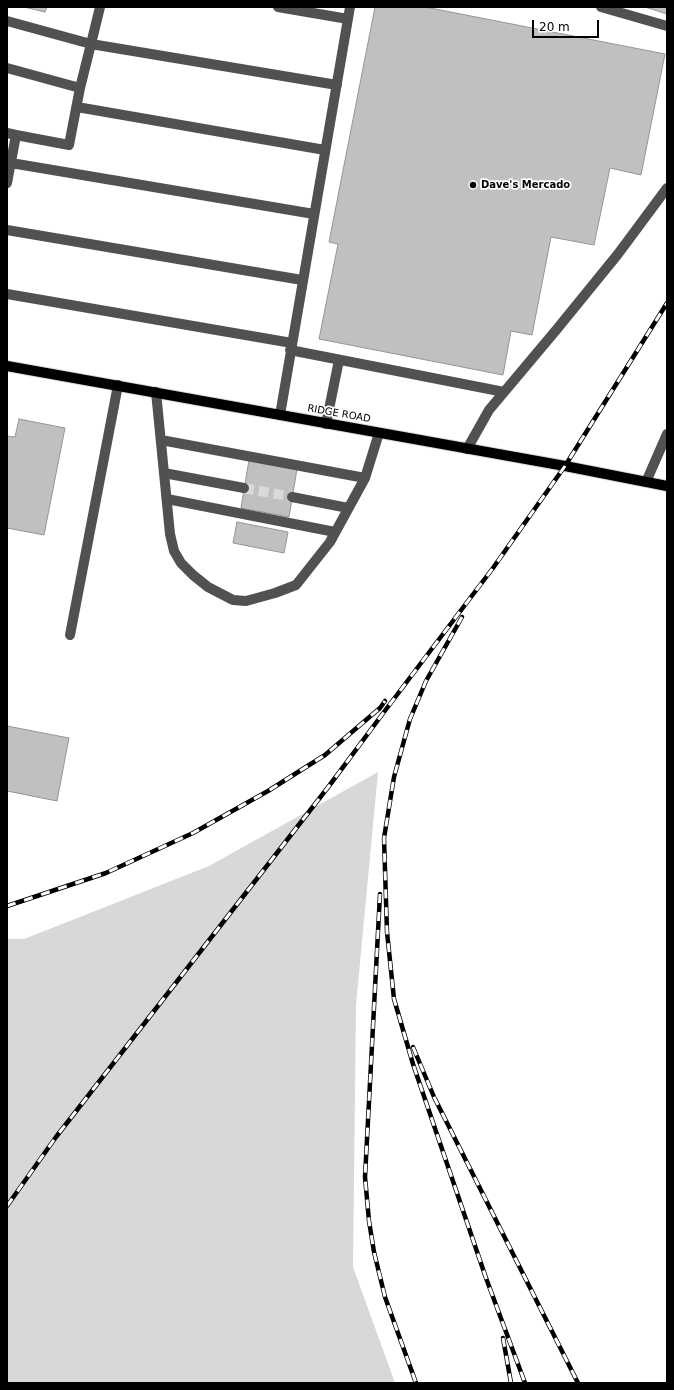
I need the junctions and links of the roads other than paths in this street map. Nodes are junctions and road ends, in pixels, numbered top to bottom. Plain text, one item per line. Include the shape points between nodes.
1 (100, 7) edge
2 (278, 7) edge
3 (350, 7) edge
4 (601, 7) edge
5 (348, 20) junction
6 (7, 21) edge
7 (667, 26) edge
8 (91, 44) junction
9 (7, 68) edge
10 (337, 85) junction
11 (80, 88) junction
12 (77, 107) junction
13 (11, 134) edge
14 (325, 150) junction
15 (11, 162) junction
16 (7, 183) edge
17 (667, 188) edge
18 (314, 214) junction
19 (7, 230) edge
20 (302, 280) junction
21 (7, 294) edge
22 (291, 347) junction
23 (339, 360) junction
24 (7, 366) edge
25 (118, 385) junction
26 (156, 392) junction
27 (504, 392) junction
28 (280, 415) junction
29 (326, 424) junction
30 (379, 433) junction
31 (667, 434) edge
32 (161, 440) junction
33 (467, 449) junction
34 (164, 473) junction
35 (365, 478) junction
36 (646, 482) junction
37 (667, 486) edge
38 (244, 488) tunnel mouth
39 (292, 497) tunnel mouth
40 (167, 499) junction
41 (348, 508) junction
42 (335, 532) junction
43 (70, 635) dead end

1 - 8 lane
2 - 5 lane
3 - 5 lane
4 - 7 lane
5 - 10 lane
6 - 8 lane
8 - 10 lane
8 - 11 lane
9 - 11 lane
10 - 14 lane
11 - 12 lane
12 - 13 lane via 70,145
12 - 14 lane
13 - 15 lane
14 - 18 lane
15 - 16 lane
15 - 18 lane
17 - 27 lane via 618,254
18 - 20 lane
19 - 20 lane
20 - 22 lane
21 - 22 lane
22 - 23 lane
22 - 28 lane
23 - 27 lane
23 - 29 lane
24 - 25 main road, RIDGE ROAD
25 - 26 main road, RIDGE ROAD
25 - 43 lane
26 - 28 main road, RIDGE ROAD
26 - 32 lane
27 - 33 lane via 489,410
28 - 29 main road, RIDGE ROAD
29 - 30 main road, RIDGE ROAD
30 - 33 main road, RIDGE ROAD
30 - 35 lane
31 - 36 lane
32 - 34 lane
32 - 35 lane
33 - 36 main road, RIDGE ROAD
34 - 38 lane
34 - 40 lane
35 - 41 lane
36 - 37 main road, RIDGE ROAD
39 - 41 lane
40 - 42 lane
40 - 42 lane via 174,551 181,563 208,587 233,600 246,601 296,584
41 - 42 lane

